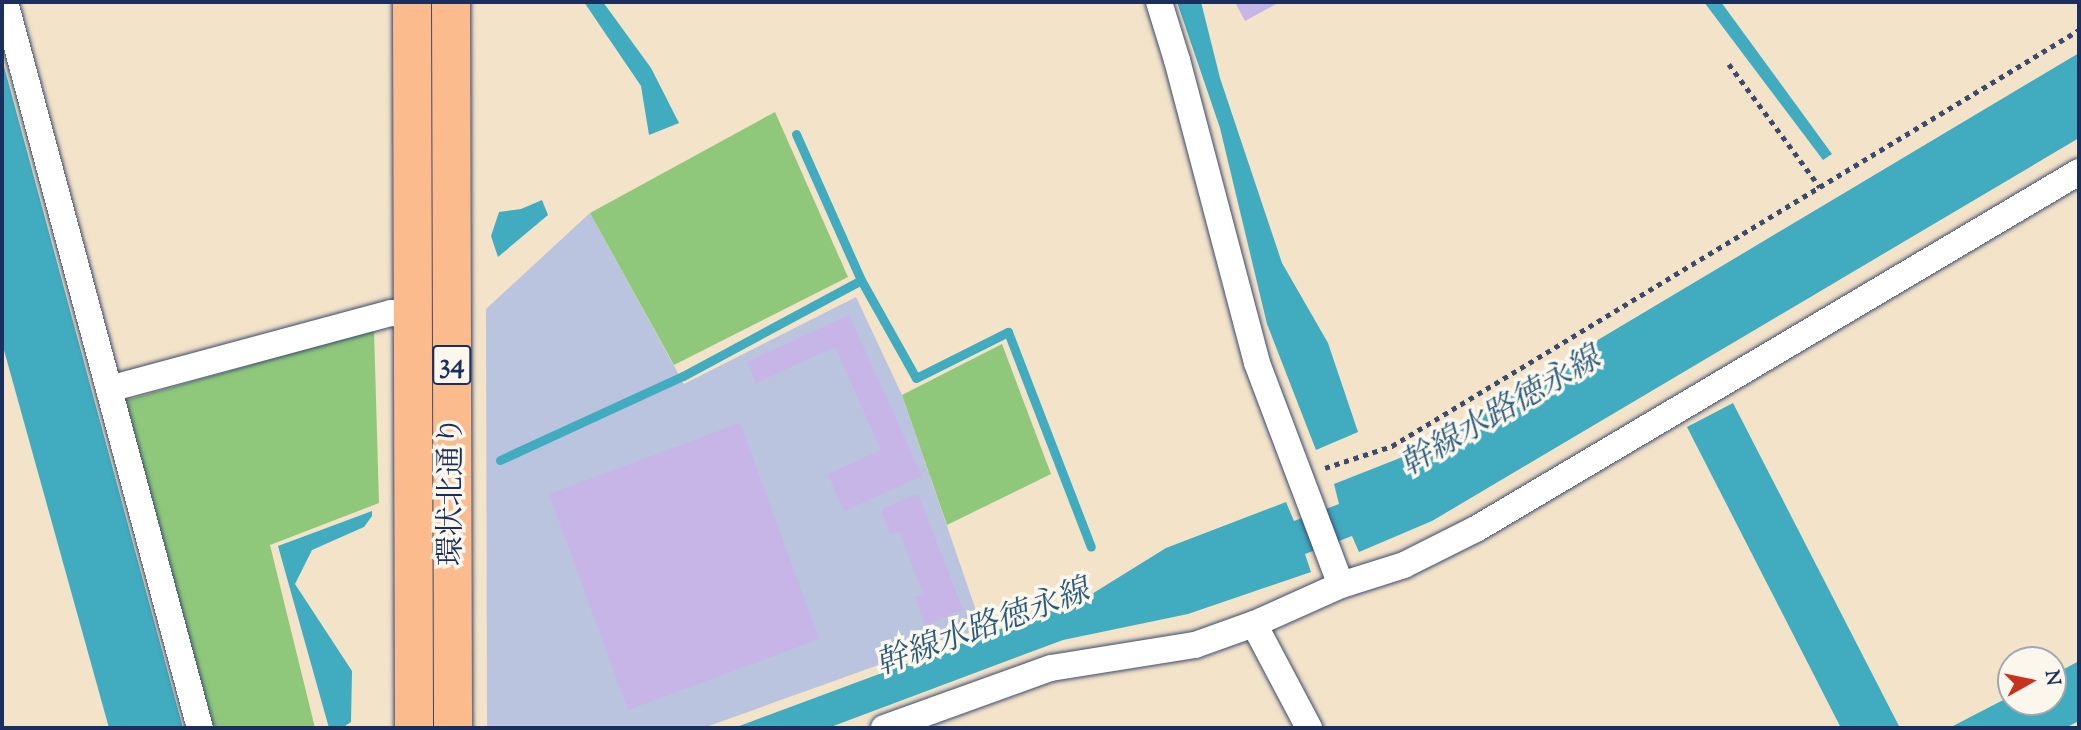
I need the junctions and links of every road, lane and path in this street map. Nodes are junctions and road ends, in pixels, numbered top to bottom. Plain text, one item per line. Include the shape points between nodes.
1 (5, 2) edge
2 (412, 2) edge
3 (451, 2) edge
4 (1159, 2) edge
5 (2079, 30) edge
6 (1729, 64) dead end
7 (2079, 172) edge
8 (1819, 187) junction
9 (412, 315) junction
10 (109, 388) junction
11 (1298, 477) junction
12 (1341, 585) junction
13 (1254, 624) junction
14 (200, 728) edge
15 (414, 728) edge
16 (453, 728) edge
17 (884, 728) edge
18 (1309, 728) edge

1 - 10 street
2 - 9 highway, 環状北通り / 34
3 - 16 highway, 環状北通り / 34
4 - 11 street via 1236,292
5 - 8 path
6 - 8 path
7 - 12 street via 1475,529 1404,565
8 - 11 path via 1392,446
9 - 10 street via 391,313
9 - 15 highway, 環状北通り / 34
10 - 14 street
11 - 12 street
12 - 13 street
13 - 17 street via 1195,645 1051,668
13 - 18 street

